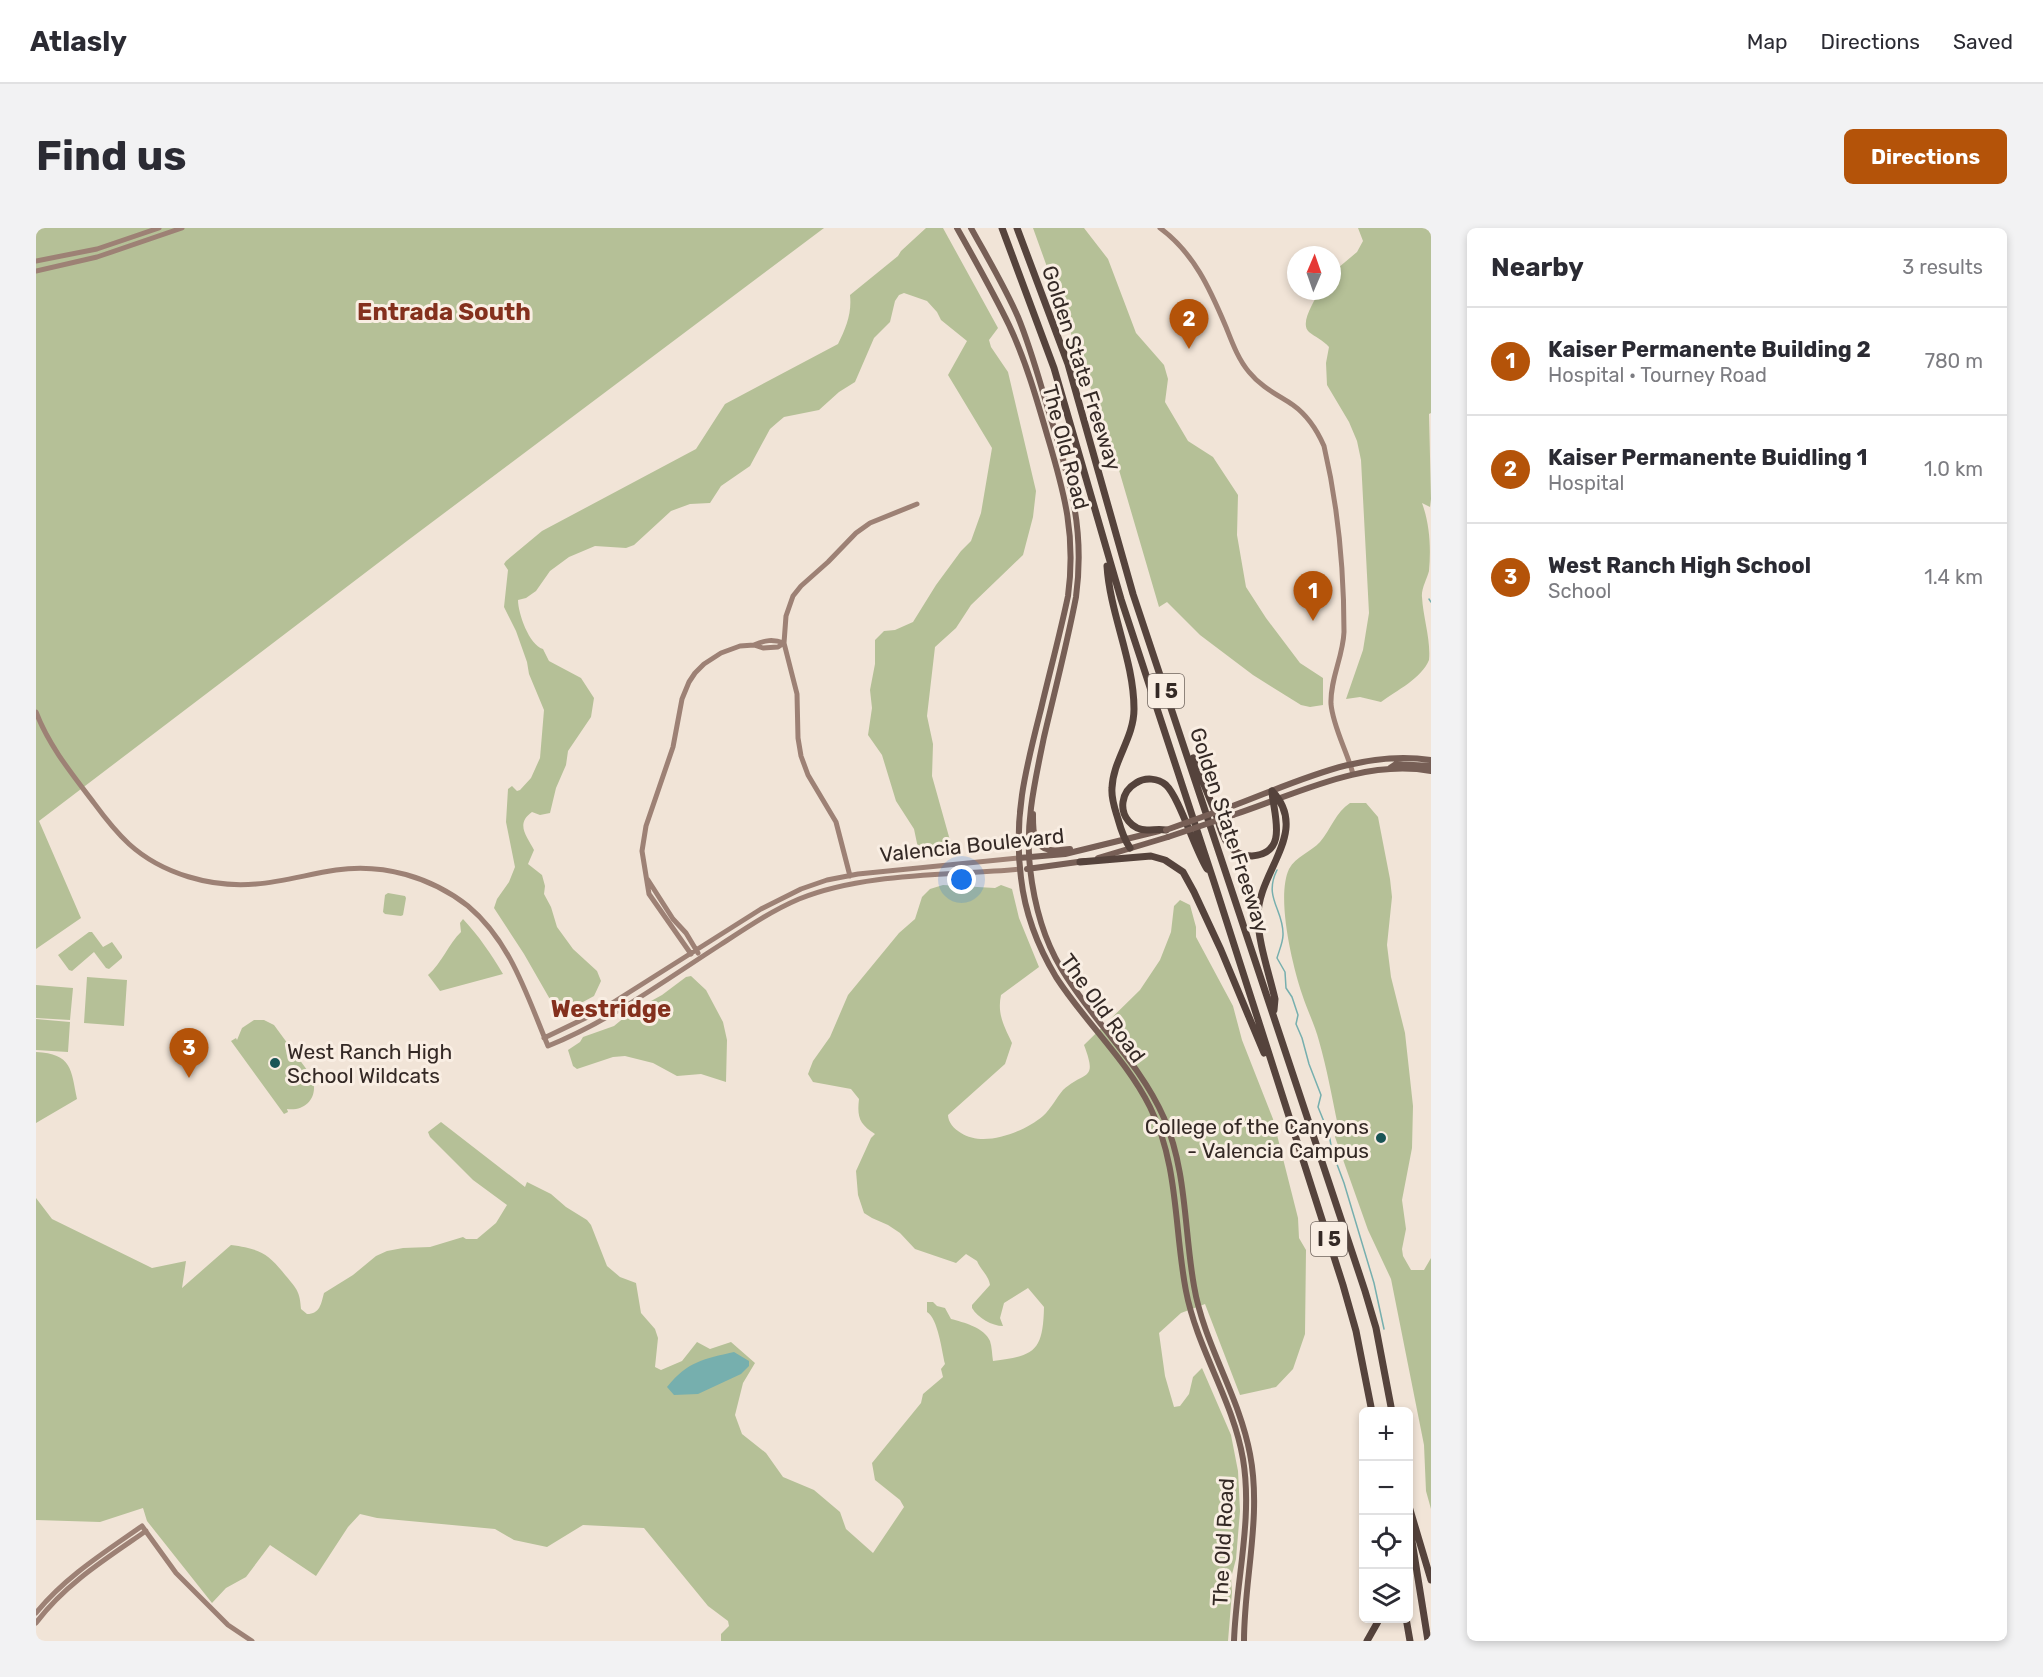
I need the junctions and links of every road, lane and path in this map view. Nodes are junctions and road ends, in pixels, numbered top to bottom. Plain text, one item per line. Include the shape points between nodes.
1 (159, 228) edge
2 (182, 228) edge
3 (957, 228) edge
4 (971, 228) edge
5 (1002, 228) edge
6 (1017, 228) edge
7 (1160, 228) edge
8 (36, 259) edge
9 (36, 271) edge
10 (917, 504) dead end
11 (1107, 554) junction
12 (784, 643) junction
13 (36, 712) edge
14 (1177, 723) junction
15 (1431, 760) edge
16 (1350, 764) junction
17 (1431, 766) edge
18 (1390, 768) junction
19 (1431, 771) edge
20 (1353, 774) junction
21 (1272, 791) junction
22 (1032, 800) junction
23 (1276, 800) junction
24 (1167, 833) junction
25 (1125, 841) junction
26 (1130, 848) junction
27 (1080, 850) junction
28 (1019, 858) junction
29 (1029, 858) junction
30 (1080, 862) junction
31 (1020, 869) junction
32 (1030, 869) junction
33 (850, 875) junction
34 (1214, 882) junction
35 (851, 884) junction
36 (693, 952) junction
37 (697, 959) junction
38 (1076, 990) junction
39 (1070, 996) junction
40 (1274, 1016) junction
41 (544, 1038) junction
42 (1273, 1070) junction
43 (1371, 1407) edge
44 (1391, 1407) edge
45 (1412, 1515) edge
46 (144, 1528) junction
47 (1413, 1547) edge
48 (1431, 1580) edge
49 (1423, 1609) junction
50 (36, 1613) edge
51 (36, 1623) edge
52 (1377, 1623) edge
53 (1407, 1623) edge
54 (1431, 1633) edge
55 (252, 1641) edge
56 (1234, 1641) edge
57 (1244, 1641) edge
58 (1367, 1641) edge
59 (1410, 1641) edge
60 (1428, 1641) edge

1 - 8 street via 97,249
2 - 9 street via 91,259
3 - 28 main road, The Old Road via 1003,312 1023,360 1063,489 1070,528 1068,596 1020,797
4 - 22 main road, The Old Road via 1023,331 1068,475 1077,520 1076,597
5 - 11 highway, Golden State Freeway / I 5 via 1054,368
6 - 14 highway, Golden State Freeway / I 5 via 1068,364 1130,583
7 - 16 street via 1195,263 1249,373 1304,415 1324,446 1339,536 1344,634 1331,706
10 - 12 street via 863,527 801,586 789,606
11 - 25 highway via 1108,582 1134,707 1132,730 1112,787 1113,804
11 - 34 highway, Golden State Freeway / I 5
12 - 33 street via 797,694 801,756 836,822
12 - 36 street via 763,641 731,648 696,673 685,692 644,833 643,859 651,898
13 - 41 street via 61,759 116,831 146,856 183,875 212,883 246,885 374,868 408,875 448,892 480,918 504,947
14 - 23 highway via 1225,838 1234,850 1251,856 1272,846 1278,831
14 - 40 highway, Golden State Freeway / I 5
15 - 16 main road, Valencia Boulevard via 1397,758
16 - 20 street
16 - 21 main road, Valencia Boulevard
17 - 18 main road via 1396,764
18 - 19 main road, Valencia Boulevard
18 - 20 main road, Valencia Boulevard
20 - 23 main road, Valencia Boulevard
21 - 23 highway
21 - 24 main road, Valencia Boulevard, bridge
22 - 27 main road via 1034,834 1040,845 1053,851
22 - 29 main road, The Old Road
23 - 24 main road, Valencia Boulevard, bridge
23 - 40 highway via 1286,822 1286,835 1265,882 1257,916 1275,999
24 - 25 main road, Valencia Boulevard
24 - 26 main road, Valencia Boulevard
24 - 34 highway via 1143,830 1129,822 1123,803 1132,785 1146,779 1167,786
25 - 26 highway
25 - 27 main road, Valencia Boulevard
26 - 30 main road, Valencia Boulevard
27 - 29 main road, Valencia Boulevard
28 - 29 main road, Valencia Boulevard
28 - 31 main road, The Old Road
28 - 33 street, Valencia Boulevard
29 - 32 main road, The Old Road
30 - 32 main road, Valencia Boulevard
30 - 42 highway via 1151,856 1172,863 1183,873
31 - 32 main road, Valencia Boulevard
31 - 35 street, Valencia Boulevard
31 - 39 main road, The Old Road via 1036,936 1054,974
32 - 38 main road, The Old Road via 1049,945
33 - 35 street
33 - 36 street, Valencia Boulevard via 787,895
34 - 42 highway, Golden State Freeway / I 5
35 - 37 street, Valencia Boulevard via 777,909
36 - 37 street
36 - 41 street, Valencia Boulevard via 612,1004
37 - 41 street, Valencia Boulevard via 582,1031 548,1046
38 - 39 street
38 - 57 main road, The Old Road via 1143,1078 1175,1147 1199,1311 1248,1443 1252,1470 1254,1511
39 - 56 main road, The Old Road via 1134,1079 1167,1150 1188,1302 1235,1429 1245,1472
40 - 44 highway, Golden State Freeway / I 5 via 1365,1291
42 - 43 highway, Golden State Freeway / I 5 via 1351,1311
45 - 48 highway
46 - 50 street via 77,1572
46 - 51 street via 73,1583
46 - 55 street via 176,1573 228,1625
47 - 49 highway
49 - 54 highway
49 - 60 highway
52 - 58 highway
53 - 59 highway

